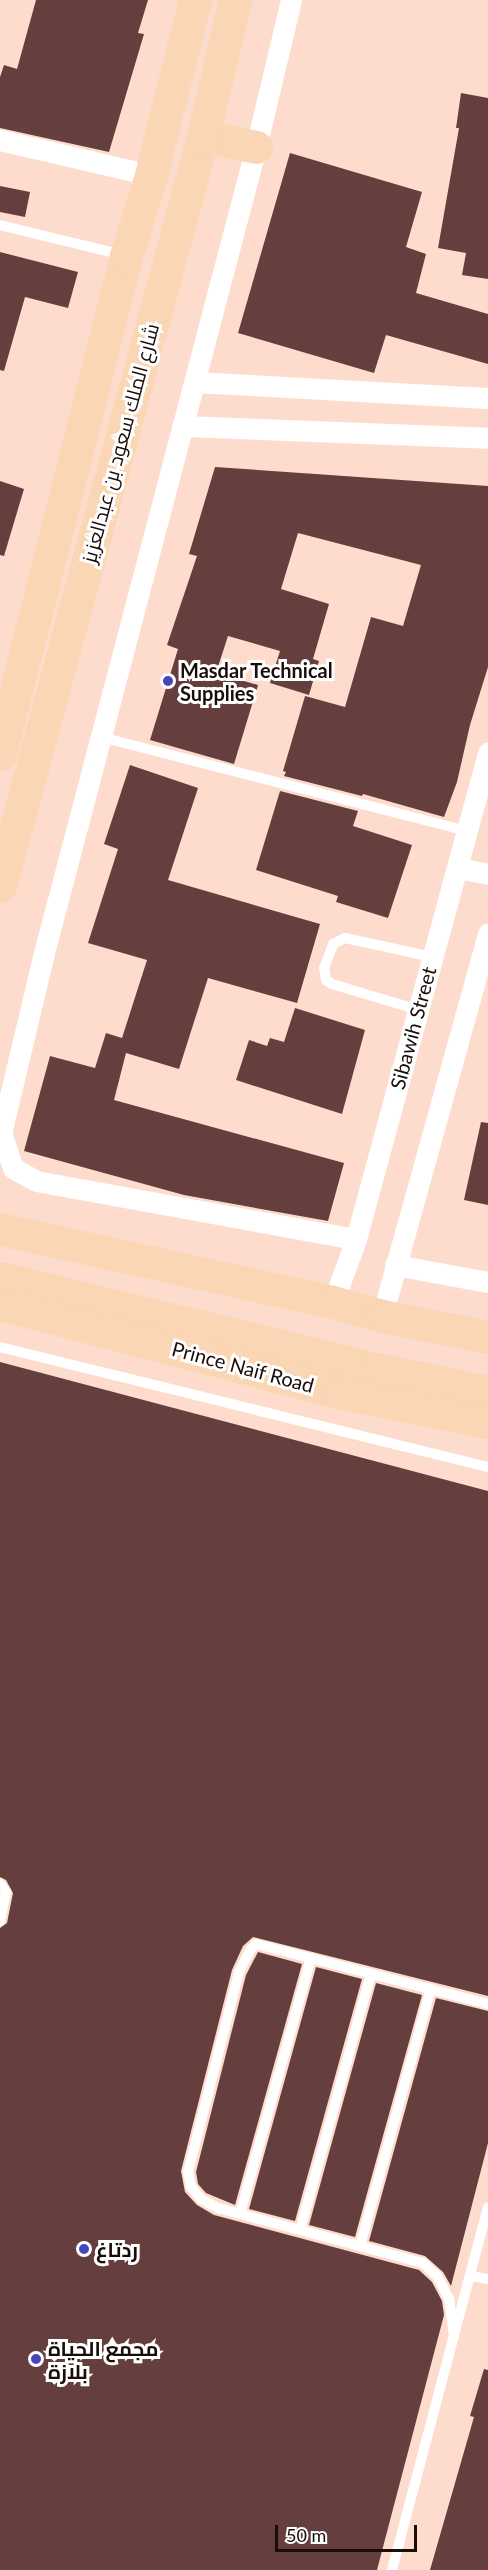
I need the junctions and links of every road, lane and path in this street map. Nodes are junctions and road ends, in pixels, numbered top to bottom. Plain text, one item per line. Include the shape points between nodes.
1 (195, 0) edge
2 (235, 0) edge
3 (291, 0) edge
4 (203, 136) junction
5 (0, 140) edge
6 (256, 147) junction
7 (151, 175) junction
8 (0, 225) edge
9 (126, 256) junction
10 (194, 382) junction
11 (488, 398) edge
12 (182, 426) junction
13 (488, 438) edge
14 (100, 737) junction
15 (488, 753) edge
16 (0, 754) edge
17 (467, 831) junction
18 (458, 868) junction
19 (488, 874) edge
20 (0, 886) edge
21 (488, 933) edge
22 (433, 957) junction
23 (418, 1010) junction
24 (0, 1209) edge
25 (0, 1229) edge
26 (356, 1239) junction
27 (84, 1248) junction
28 (0, 1256) edge
29 (394, 1265) junction
30 (488, 1282) edge
31 (1, 1298) edge
32 (333, 1302) junction
33 (382, 1316) junction
34 (488, 1337) edge
35 (0, 1347) edge
36 (488, 1369) edge
37 (488, 1392) edge
38 (488, 1422) edge
39 (488, 1467) edge
40 (0, 1884) edge
41 (0, 1921) edge
42 (310, 1958) junction
43 (371, 1974) junction
44 (431, 1989) junction
45 (488, 2004) edge
46 (488, 2207) edge
47 (240, 2214) junction
48 (300, 2230) junction
49 (360, 2246) junction
50 (471, 2276) junction
51 (488, 2279) edge
52 (448, 2299) junction
53 (465, 2299) junction
54 (454, 2337) junction
55 (392, 2570) edge

1 - 7 main road, شارع الملك سعود بن عبدالعزيز
2 - 4 main road, شارع الملك سعود بن عبدالعزيز
3 - 6 street
4 - 6 main road
4 - 20 main road, شارع الملك سعود بن عبدالعزيز
5 - 7 street
6 - 10 street
7 - 9 main road, شارع الملك سعود بن عبدالعزيز
8 - 9 lane
9 - 16 main road, شارع الملك سعود بن عبدالعزيز
10 - 11 street
10 - 12 street
12 - 13 street
12 - 14 street
14 - 17 lane
14 - 26 street via 1,1133 13,1168 36,1181
15 - 17 street, Sibawih Street
17 - 18 street, Sibawih Street
18 - 19 street
18 - 22 street, Sibawih Street
21 - 29 street
22 - 23 street, Sibawih Street
22 - 23 lane via 345,938 333,945 324,968 326,980 332,984
23 - 26 street, Sibawih Street
24 - 27 main road
25 - 27 main road
26 - 32 street, Sibawih Street
27 - 32 main road
28 - 36 main road via 379,1347
29 - 30 street
29 - 33 street
31 - 37 main road
31 - 38 main road, Prince Naif Road via 338,1392
32 - 33 main road
33 - 34 main road
35 - 39 lane
40 - 41 lane via 6,1892
42 - 43 lane
42 - 47 lane
42 - 47 lane via 256,1944 239,1972 188,2172 191,2187 201,2199
43 - 44 lane
43 - 48 lane
44 - 45 lane
44 - 49 lane
46 - 50 lane
47 - 48 lane
48 - 49 lane
49 - 52 lane via 423,2263 438,2277
50 - 51 lane
50 - 53 lane
52 - 53 lane
52 - 54 lane
53 - 54 lane
54 - 55 lane

